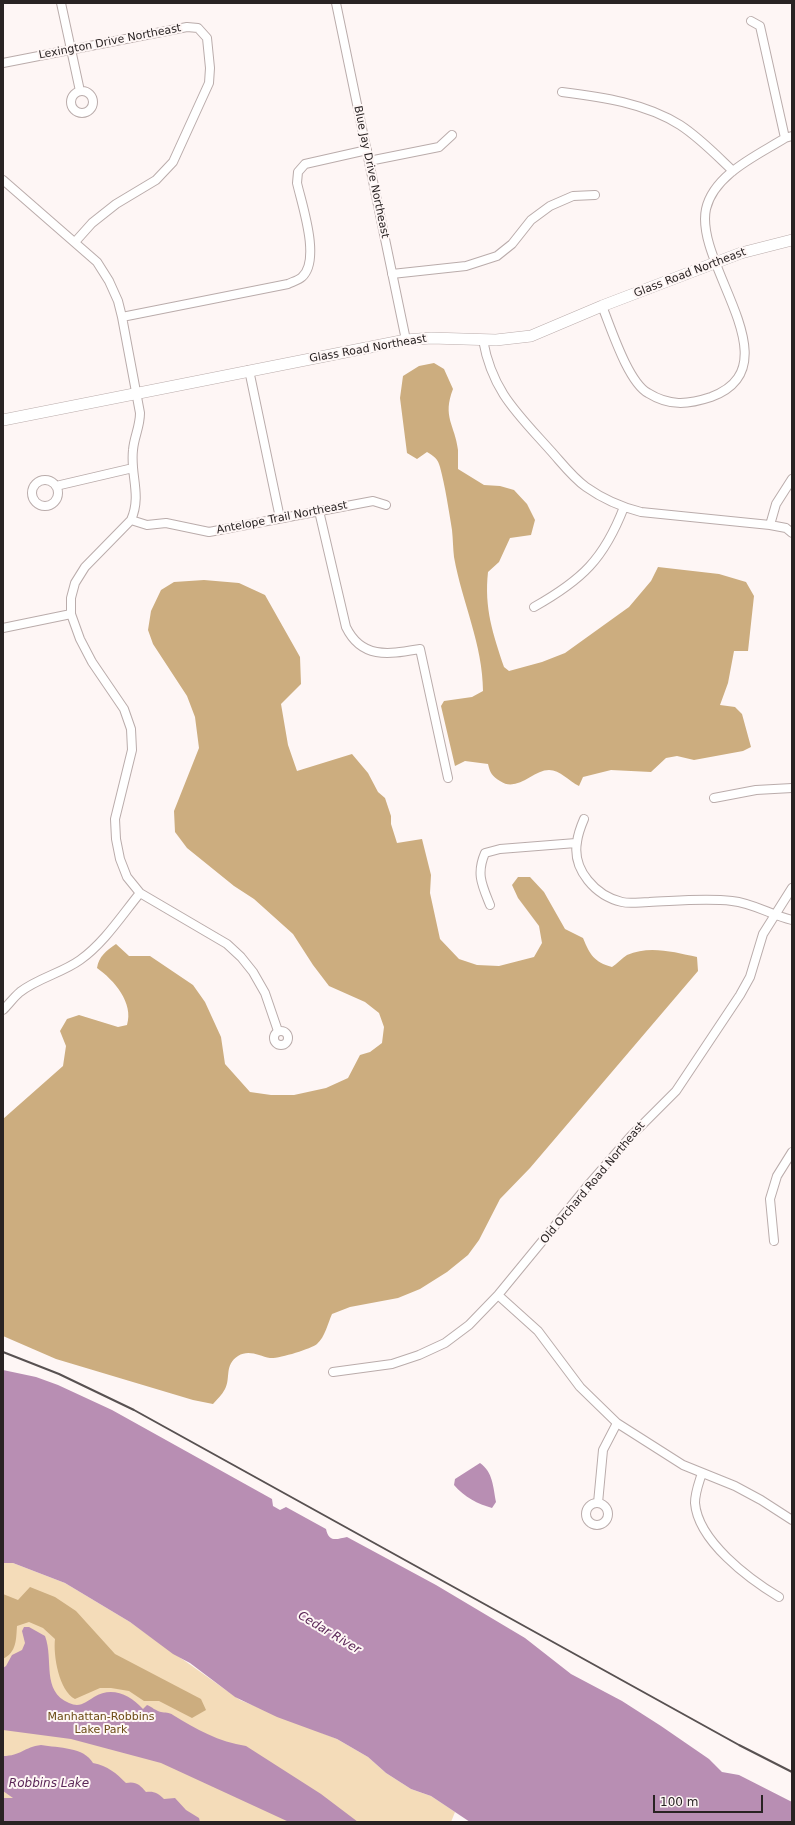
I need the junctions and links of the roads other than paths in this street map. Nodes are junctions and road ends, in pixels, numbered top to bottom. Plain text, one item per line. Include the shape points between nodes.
1 (61, 3) edge
2 (336, 3) edge
3 (751, 21) dead end
4 (71, 49) junction
5 (3, 63) edge
6 (80, 91) dead end
7 (562, 92) dead end
8 (452, 134) dead end
9 (788, 137) edge
10 (366, 150) junction
11 (369, 161) junction
12 (733, 171) junction
13 (3, 180) edge
14 (595, 195) dead end
15 (792, 240) edge
16 (75, 242) junction
17 (716, 263) junction
18 (392, 274) junction
19 (602, 306) junction
20 (122, 317) junction
21 (406, 340) junction
22 (483, 340) junction
23 (249, 370) junction
24 (136, 393) junction
25 (3, 420) edge
26 (133, 468) junction
27 (792, 479) edge
28 (56, 486) dead end
29 (386, 505) dead end
30 (624, 507) junction
31 (319, 511) junction
32 (280, 518) junction
33 (131, 520) junction
34 (770, 525) junction
35 (792, 533) edge
36 (534, 607) dead end
37 (71, 614) junction
38 (3, 628) edge
39 (448, 778) dead end
40 (792, 788) edge
41 (714, 798) dead end
42 (584, 819) dead end
43 (576, 843) junction
44 (792, 888) edge
45 (140, 893) junction
46 (490, 905) dead end
47 (774, 916) junction
48 (792, 920) edge
49 (3, 1010) edge
50 (278, 1031) dead end
51 (792, 1152) edge
52 (774, 1241) dead end
53 (498, 1295) junction
54 (333, 1372) dead end
55 (617, 1423) junction
56 (702, 1473) junction
57 (598, 1503) dead end
58 (792, 1520) edge
59 (779, 1597) dead end

1 - 4 street
2 - 10 street, Blue Jay Drive Northeast
3 - 9 street via 760,26
4 - 5 street, Lexington Drive Northeast
4 - 6 street
4 - 16 street, Lexington Drive Northeast via 187,26 198,28 207,38 210,68 209,84 173,162 156,180 116,204 92,223
7 - 12 street via 596,96 650,111 679,125 706,145
8 - 11 street via 439,147
9 - 12 street
10 - 11 street, Blue Jay Drive Northeast
10 - 20 street via 304,164 298,172 297,183 312,252 309,267 302,277 288,284
11 - 18 street, Blue Jay Drive Northeast
12 - 17 street via 712,193 706,207 704,222 707,240
13 - 16 street
14 - 18 street via 573,196 550,206 531,220 512,244 497,256 478,264
15 - 17 street, Glass Road Northeast via 764,246
16 - 20 street via 97,262 118,301
17 - 19 street, Glass Road Northeast
17 - 19 street via 747,337 748,357 739,378 720,394 671,404 640,389
18 - 21 street, Blue Jay Drive Northeast
19 - 22 street, Glass Road Northeast via 531,336
20 - 24 street
21 - 22 street, Glass Road Northeast
21 - 23 street, Glass Road Northeast
22 - 30 street via 487,362 497,386 510,406 585,487
23 - 24 street, Glass Road Northeast
23 - 32 street
24 - 25 street, Glass Road Northeast
24 - 26 street via 140,427 133,448
26 - 28 street
26 - 33 street via 137,501
27 - 34 street via 776,504
29 - 31 street, Antelope Trail Northeast via 373,501
30 - 34 street via 641,512
30 - 36 street via 613,534 599,556 560,592
31 - 32 street, Antelope Trail Northeast
31 - 39 street via 346,628 352,639 359,646 375,652 389,654 420,649
32 - 33 street, Antelope Trail Northeast via 209,532 166,523 147,525
33 - 37 street via 82,572 75,583 71,598
34 - 35 street via 786,528
37 - 38 street
37 - 45 street via 80,639 92,662 124,709 131,730 132,750 115,819 116,839 127,877
40 - 41 street via 756,790
42 - 43 street
43 - 46 street via 500,849 485,853 479,866
43 - 47 street via 582,872 590,884 603,895 622,902 730,901 750,904
44 - 47 street, Old Orchard Road Northeast
45 - 49 street via 96,946 81,959 20,992
45 - 50 street via 227,944 241,957 265,992
47 - 48 street
47 - 53 street, Old Orchard Road Northeast via 763,934 750,977 676,1091 630,1137
51 - 52 street via 777,1176 770,1199
53 - 54 street, Old Orchard Road Northeast via 469,1325 419,1355 392,1364
53 - 55 street via 538,1331 580,1387
55 - 56 street via 684,1465
55 - 57 street via 603,1450
56 - 58 street via 741,1489
56 - 59 street via 696,1489 696,1503 698,1517 705,1531 755,1582

